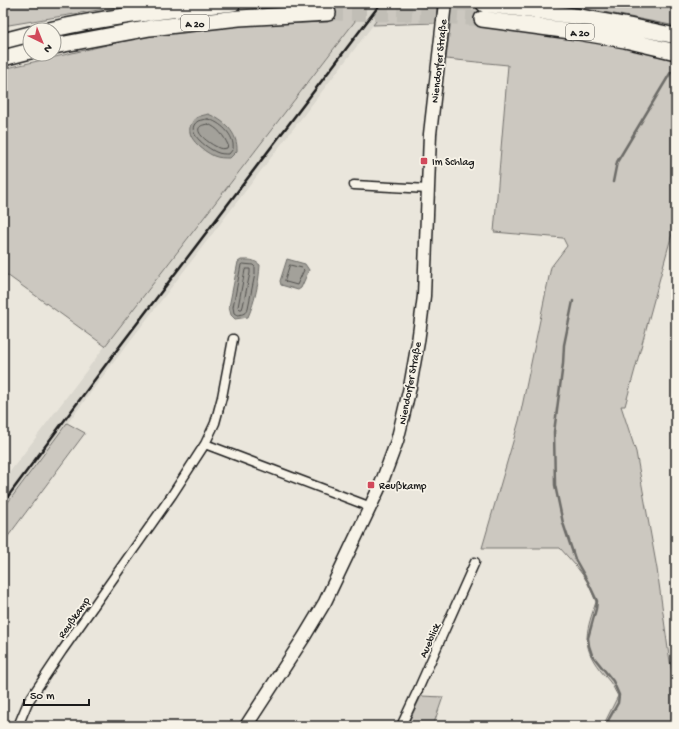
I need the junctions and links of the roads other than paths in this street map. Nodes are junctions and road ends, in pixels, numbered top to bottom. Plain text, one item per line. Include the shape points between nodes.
1 (233, 3) edge
2 (445, 3) edge
3 (328, 13) tunnel mouth
4 (62, 27) edge
5 (22, 36) edge
6 (676, 36) edge
7 (3, 41) edge
8 (62, 44) edge
9 (676, 52) edge
10 (22, 53) edge
11 (3, 58) edge
12 (354, 185) dead end
13 (428, 189) junction
14 (233, 339) dead end
15 (205, 444) junction
16 (371, 507) junction
17 (475, 562) dead end
18 (18, 726) edge
19 (246, 726) edge
20 (401, 726) edge

1 - 4 highway, A 20 via 146,13
2 - 13 main road, Niendorfer Straße via 430,134
3 - 8 highway, A 20 via 239,18 150,28
5 - 7 highway
6 - 9 highway, A 20 via 581,17 483,12
10 - 11 highway
12 - 13 street
13 - 16 main road, Niendorfer Straße via 424,296 410,387 397,441
14 - 15 street, Reußkamp via 216,423
15 - 16 street
15 - 18 street, Reußkamp via 28,702
16 - 19 main road, Niendorfer Straße via 325,602
17 - 20 street, Aueblick

